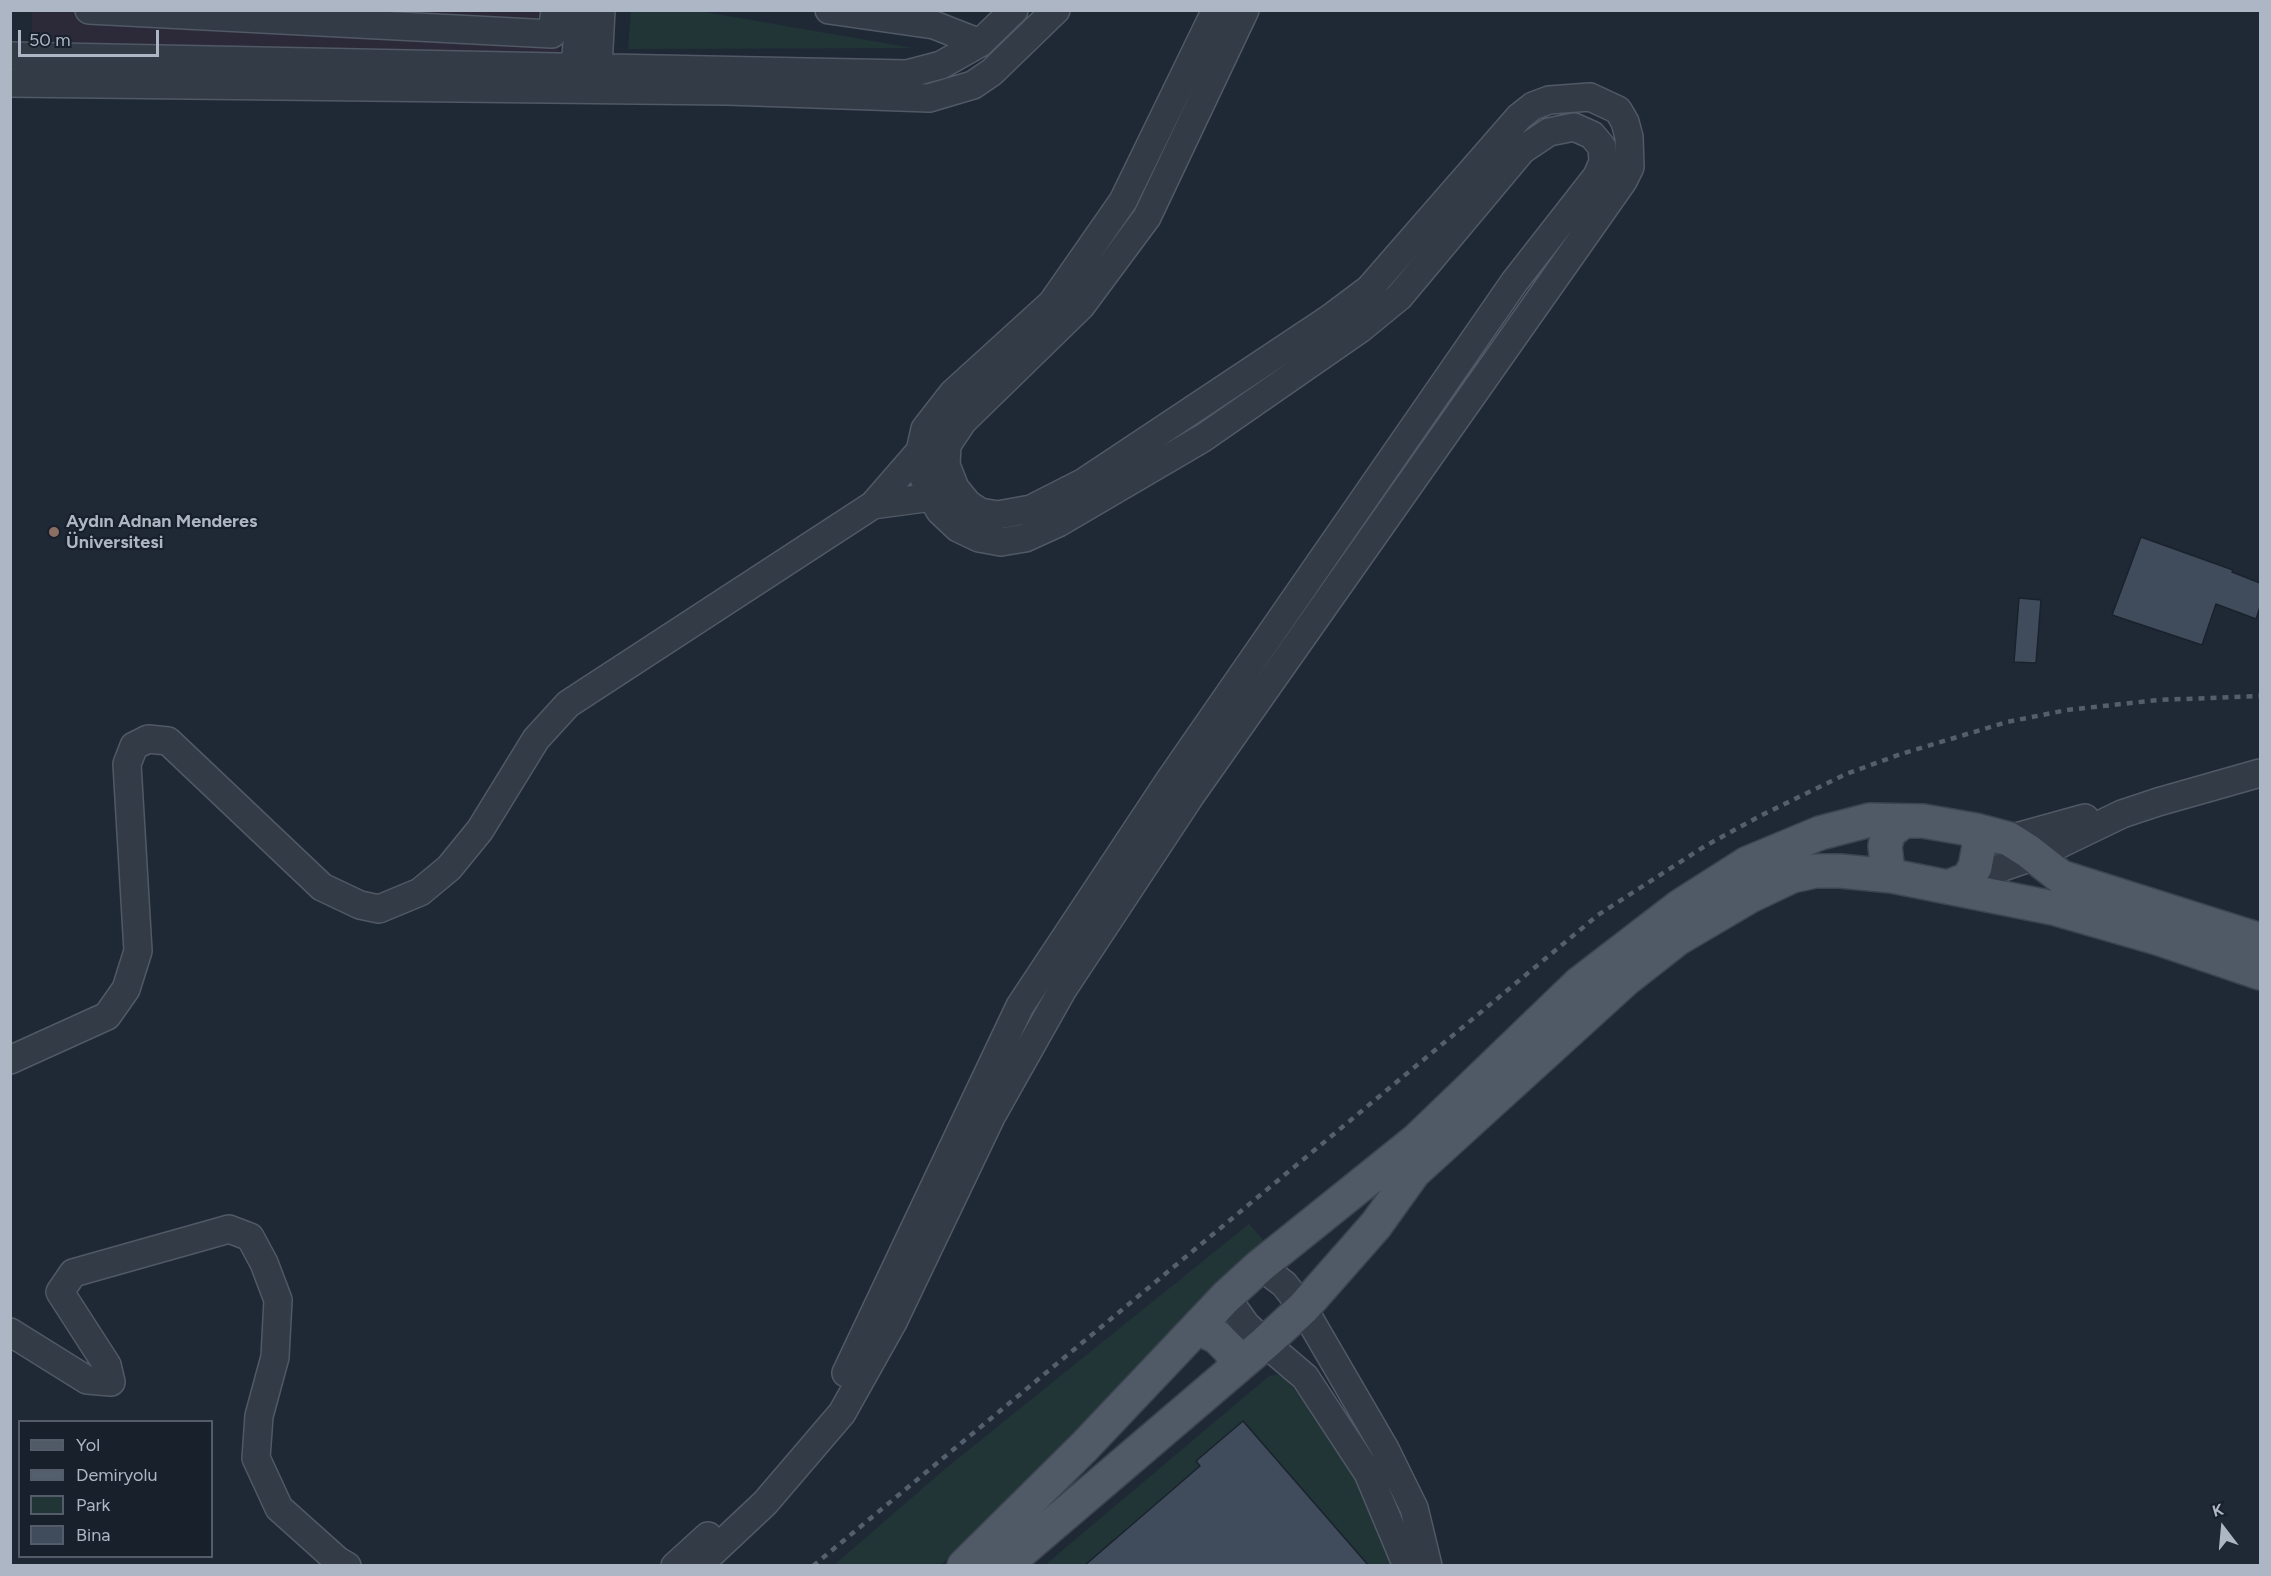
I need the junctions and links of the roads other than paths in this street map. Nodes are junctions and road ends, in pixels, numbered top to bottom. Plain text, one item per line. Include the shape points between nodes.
1 (89, 10) edge
2 (555, 10) edge
3 (580, 10) edge
4 (601, 10) edge
5 (1014, 10) edge
6 (1056, 10) edge
7 (1216, 10) edge
8 (1245, 10) edge
9 (834, 11) edge
10 (980, 43) junction
11 (21, 56) edge
12 (587, 74) junction
13 (21, 83) edge
14 (920, 452) junction
15 (932, 497) junction
16 (873, 505) junction
17 (2260, 773) edge
18 (1904, 821) junction
19 (1975, 830) junction
20 (2022, 848) junction
21 (1892, 876) junction
22 (1958, 883) junction
23 (2260, 940) edge
24 (2260, 973) edge
25 (10, 1060) edge
26 (1260, 1266) junction
27 (1226, 1297) junction
28 (1303, 1308) junction
29 (1198, 1328) junction
30 (10, 1332) edge
31 (1265, 1343) junction
32 (1236, 1368) junction
33 (347, 1566) edge
34 (675, 1566) edge
35 (698, 1566) edge
36 (964, 1566) edge
37 (1004, 1566) edge
38 (1407, 1566) edge
39 (1428, 1566) edge

1 - 2 street via 552,34
3 - 12 street
4 - 12 street
5 - 10 street
6 - 12 street via 992,72 973,85 929,98 728,91
7 - 14 street via 1123,201 1052,303 953,393 925,429
8 - 35 street via 1148,217 1081,306 963,421 947,445 946,465 955,488 980,512 998,515 1030,509 1084,482 1329,319 1369,289 1519,117 1533,106 1549,100 1590,97 1618,111 1629,136 1630,167 1191,795 1063,989 992,1117 893,1322 842,1413 765,1503
9 - 10 street via 934,26
10 - 12 street via 941,65 907,74
11 - 12 street
11 - 13 street
12 - 13 street
14 - 15 street via 921,471
14 - 16 street
15 - 16 street
15 - 34 street via 958,528 979,538 1001,542 1025,538 1058,523 1203,438 1360,329 1399,297 1522,150 1550,132 1574,127 1592,135 1602,147 1603,162 1597,176 1515,281 1169,781 1020,1006 834,1400 770,1477
16 - 25 street via 568,704 536,739 480,830 450,868 420,892 379,909 360,905 322,887 168,741 148,739 134,746 127,764 138,951 126,989 106,1016
17 - 20 street
18 - 19 main road
18 - 21 main road via 1889,832 1885,846
18 - 26 main road via 1870,820 1820,833 1748,863 1679,907 1581,983 1418,1139
19 - 20 main road
19 - 22 main road via 1975,867
20 - 22 street
20 - 23 main road via 2061,877
21 - 22 main road
21 - 28 main road via 1816,871 1792,876 1677,939 1626,979 1414,1172 1376,1225
22 - 24 main road via 2157,938
26 - 27 main road
26 - 28 street via 1284,1284
27 - 29 main road
27 - 31 street
28 - 31 main road
28 - 39 street via 1385,1449 1414,1508
29 - 32 main road via 1217,1337 1231,1351
29 - 36 main road
30 - 33 street via 87,1380 111,1382 107,1365 60,1292 73,1273 229,1229 250,1238 278,1300 275,1357 259,1416 256,1458 279,1508
31 - 32 main road
31 - 38 street via 1305,1377 1368,1473
32 - 37 main road

